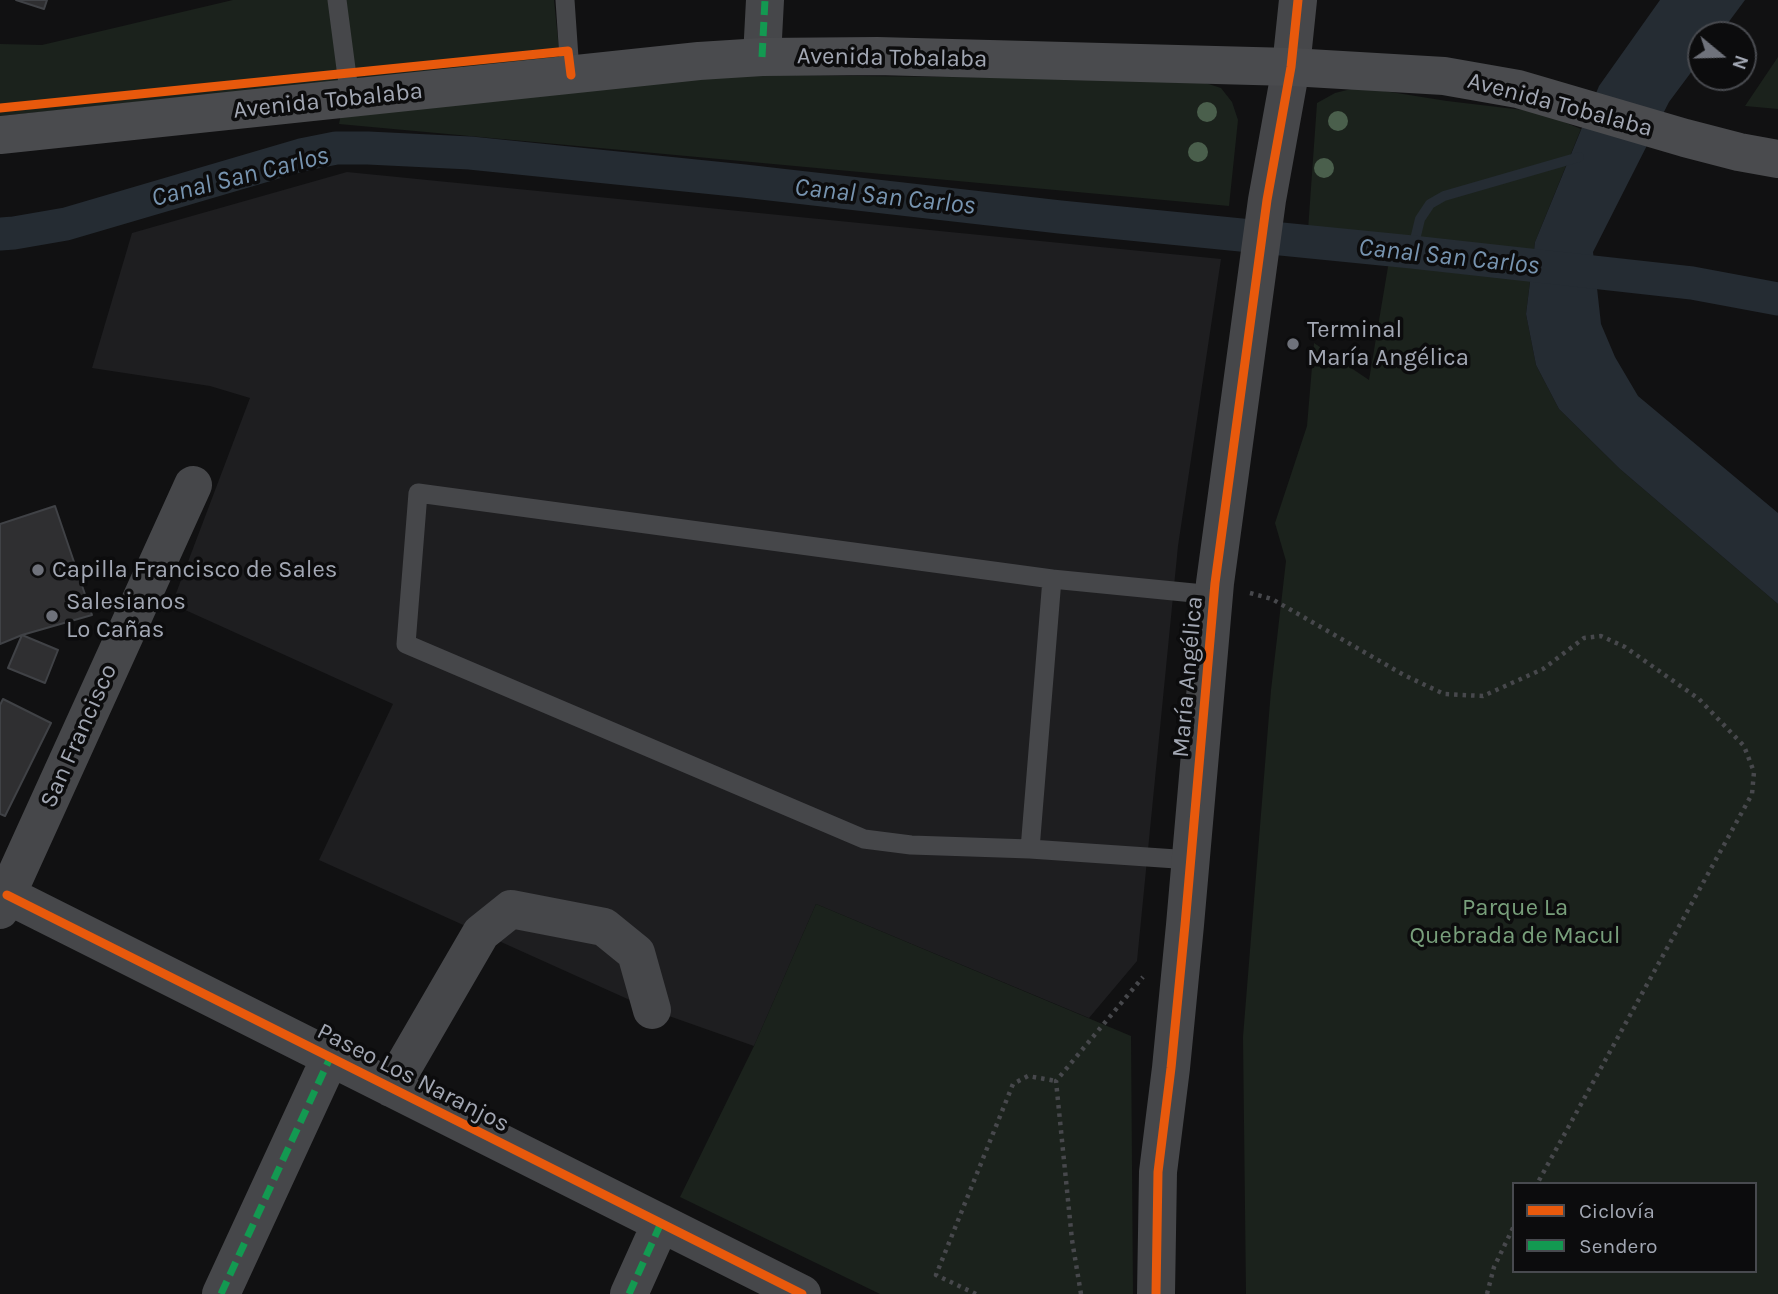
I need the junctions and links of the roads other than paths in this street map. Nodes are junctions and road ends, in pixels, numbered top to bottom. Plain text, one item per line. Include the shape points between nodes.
1 (337, 0) edge
2 (565, 0) edge
3 (765, 0) edge
4 (1298, 0) edge
5 (762, 57) junction
6 (569, 58) dead end
7 (1291, 67) junction
8 (350, 99) junction
9 (0, 135) edge
10 (1778, 159) edge
11 (193, 485) dead end
12 (1052, 579) junction
13 (1215, 589) junction
14 (1030, 849) junction
15 (1191, 860) junction
16 (4, 903) edge
17 (652, 1010) dead end
18 (330, 1058) junction
19 (391, 1088) junction
20 (661, 1223) junction
21 (221, 1294) edge
22 (628, 1294) edge
23 (802, 1294) edge
24 (1156, 1294) edge

1 - 8 lane
2 - 6 lane
3 - 5 street
4 - 7 street, María Angélica
5 - 7 main road, Avenida Tobalaba
5 - 8 main road, Avenida Tobalaba
7 - 10 main road, Avenida Tobalaba via 1481,82
7 - 13 street, María Angélica via 1267,200
8 - 9 main road, Avenida Tobalaba
11 - 16 street, San Francisco
12 - 13 lane
12 - 14 lane
12 - 14 lane via 418,493 405,644 864,839
13 - 15 street, María Angélica
14 - 15 lane
15 - 24 street, María Angélica via 1158,1172
16 - 18 street, Paseo Los Naranjos
17 - 19 street via 636,953 604,927 511,909 481,933
18 - 19 street, Paseo Los Naranjos
18 - 21 street
19 - 20 street, Paseo Los Naranjos
20 - 22 street
20 - 23 street, Paseo Los Naranjos

